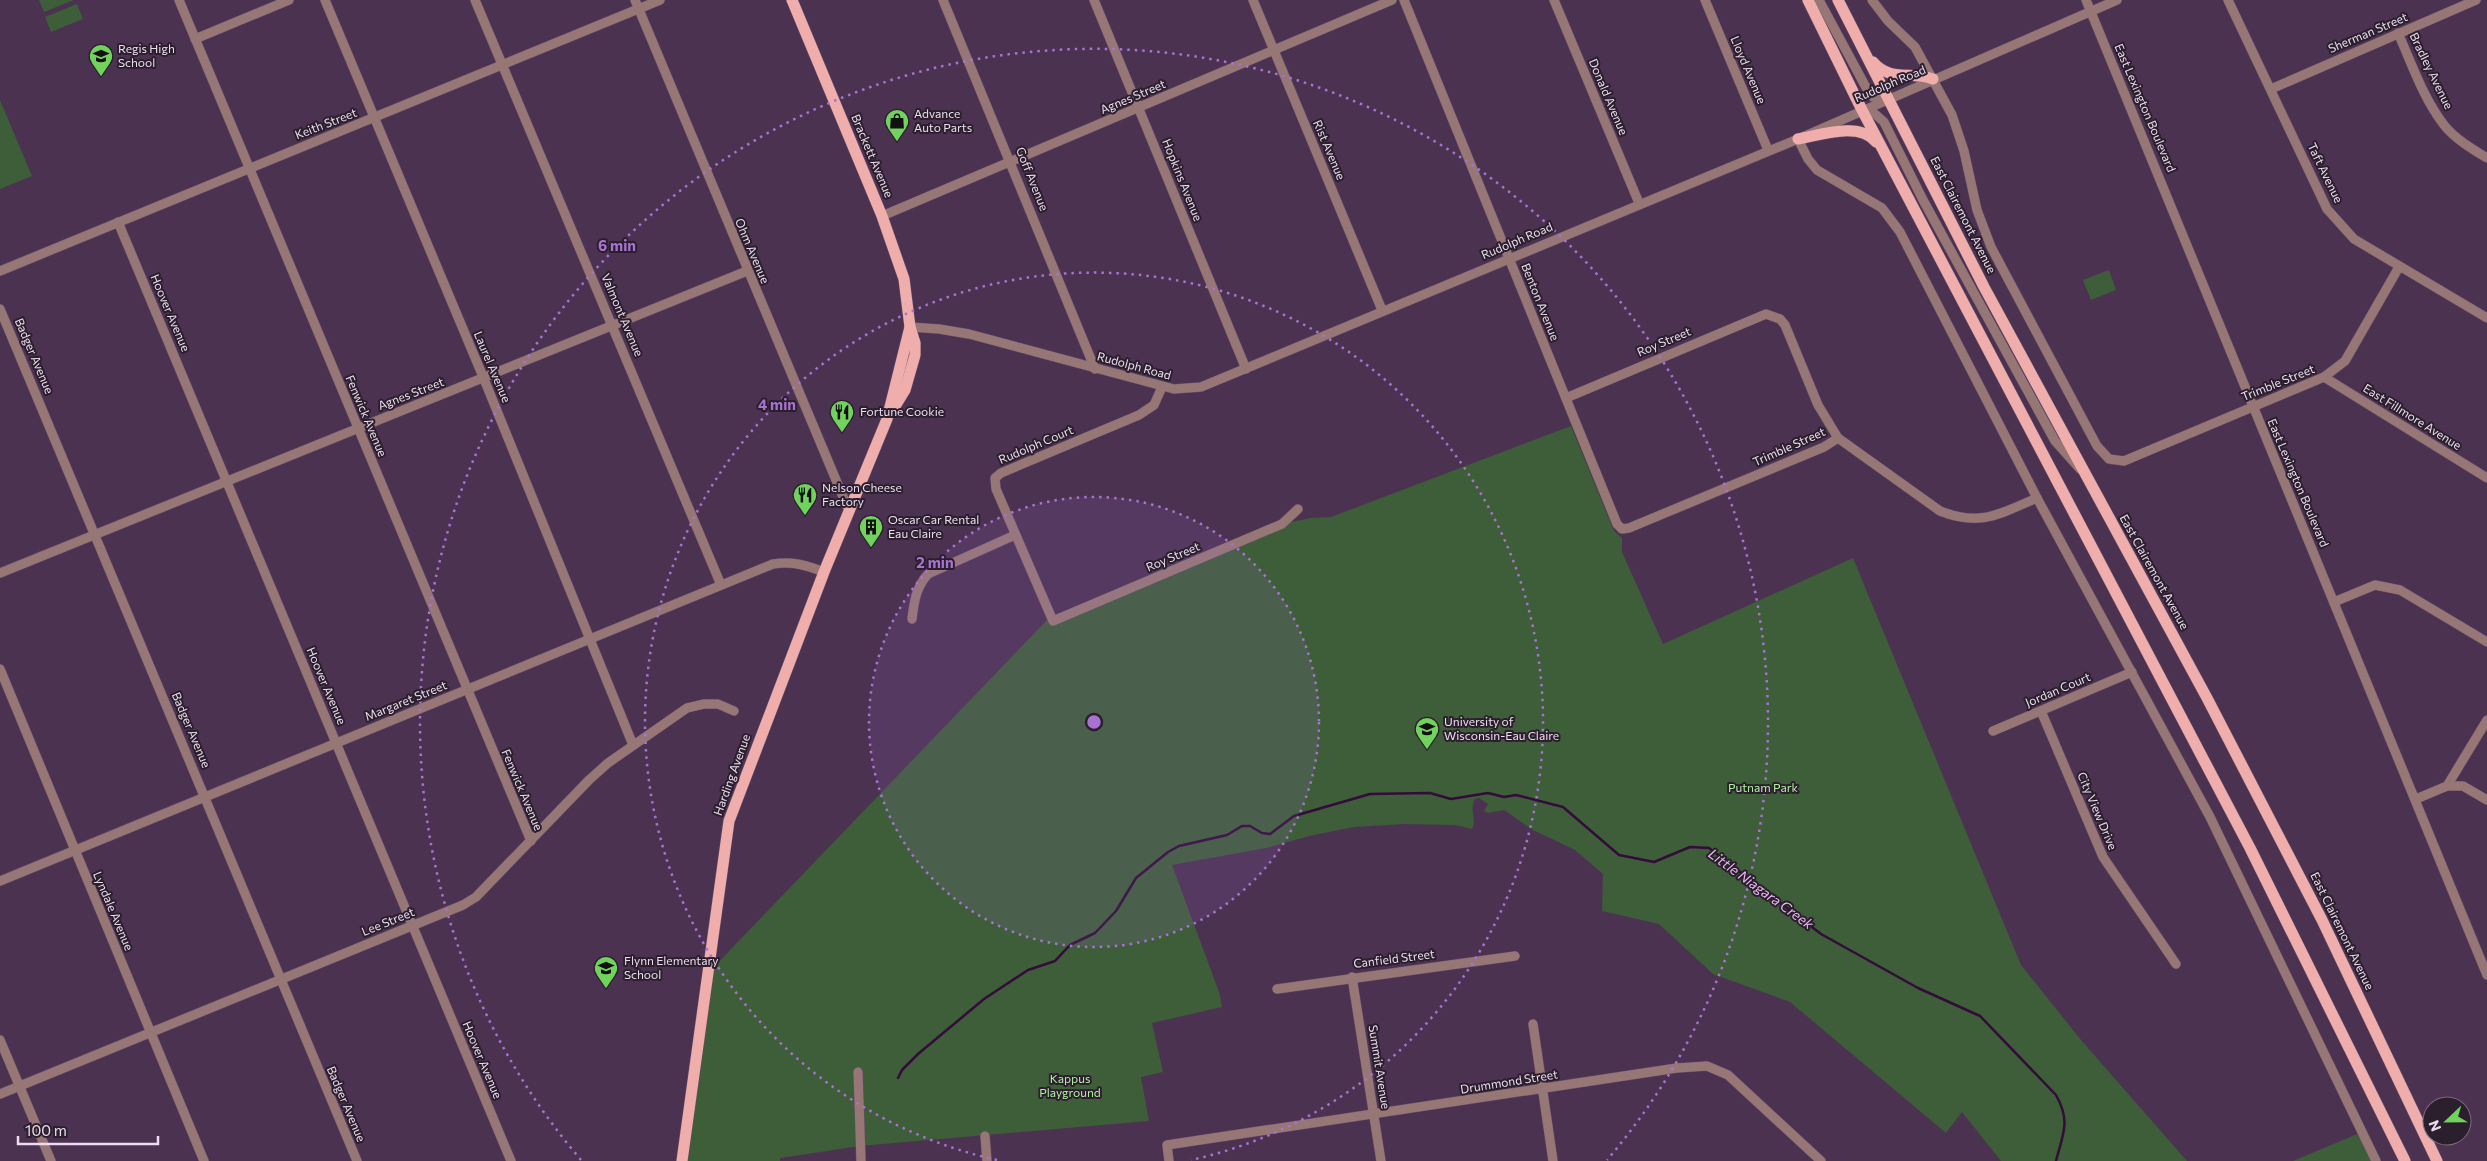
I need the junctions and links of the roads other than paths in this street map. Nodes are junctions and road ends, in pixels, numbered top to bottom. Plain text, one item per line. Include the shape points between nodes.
1 (179, 0) edge
2 (289, 0) edge
3 (325, 0) edge
4 (475, 0) edge
5 (660, 0) edge
6 (792, 0) edge
7 (943, 0) edge
8 (1094, 0) edge
9 (1253, 0) edge
10 (1392, 0) edge
11 (1404, 0) edge
12 (1554, 0) edge
13 (1705, 0) edge
14 (1808, 0) edge
15 (1820, 0) edge
16 (1838, 0) edge
17 (1872, 0) edge
18 (2086, 0) edge
19 (2117, 0) edge
20 (2228, 0) edge
21 (2476, 0) edge
22 (636, 4) edge
23 (2091, 11) junction
24 (2398, 33) junction
25 (195, 39) junction
26 (1274, 50) junction
27 (1864, 51) junction
28 (503, 66) junction
29 (1933, 79) junction
30 (2271, 89) junction
31 (1888, 99) junction
32 (1138, 108) junction
33 (1862, 110) junction
34 (375, 118) junction
35 (1798, 139) junction
36 (1768, 150) junction
37 (1886, 155) junction
38 (2487, 158) edge
39 (1012, 162) junction
40 (249, 168) junction
41 (1639, 203) junction
42 (882, 216) junction
43 (118, 222) junction
44 (1509, 258) junction
45 (2399, 267) junction
46 (0, 271) edge
47 (747, 271) junction
48 (0, 309) edge
49 (1382, 310) junction
50 (2487, 318) edge
51 (612, 325) junction
52 (910, 327) junction
53 (1095, 369) junction
54 (1246, 369) junction
55 (2324, 377) junction
56 (484, 378) junction
57 (1162, 387) junction
58 (1566, 398) junction
59 (2253, 406) junction
60 (358, 428) junction
61 (1838, 438) junction
62 (2083, 472) junction
63 (2487, 478) edge
64 (227, 482) junction
65 (2037, 498) junction
66 (1298, 509) dead end
67 (849, 511) junction
68 (1622, 529) joint
69 (1015, 535) junction
70 (96, 536) junction
71 (824, 572) junction
72 (0, 573) edge
73 (721, 585) junction
74 (2334, 602) junction
75 (912, 619) dead end
76 (1053, 621) joint
77 (592, 639) junction
78 (2487, 642) edge
79 (0, 669) edge
80 (2132, 672) junction
81 (466, 690) junction
82 (734, 711) dead end
83 (2041, 711) junction
84 (2487, 720) edge
85 (1993, 731) dead end
86 (336, 743) junction
87 (633, 745) junction
88 (2447, 786) junction
89 (205, 797) junction
90 (2416, 799) junction
91 (2487, 800) edge
92 (531, 841) junction
93 (74, 851) junction
94 (0, 881) edge
95 (412, 926) junction
96 (1515, 956) dead end
97 (2176, 964) dead end
98 (2487, 975) edge
99 (1352, 977) junction
100 (280, 980) junction
101 (1276, 989) dead end
102 (1533, 1024) dead end
103 (151, 1033) junction
104 (0, 1040) edge
105 (858, 1072) dead end
106 (20, 1086) junction
107 (1542, 1089) junction
108 (0, 1094) edge
109 (1374, 1115) junction
110 (985, 1136) dead end
111 (1813, 1154) junction
112 (51, 1161) edge
113 (204, 1161) edge
114 (357, 1161) edge
115 (511, 1161) edge
116 (682, 1161) edge
117 (861, 1161) edge
118 (987, 1161) edge
119 (1169, 1161) edge
120 (1381, 1161) edge
121 (1553, 1161) edge
122 (1805, 1161) edge
123 (1821, 1161) edge
124 (2376, 1161) edge
125 (2405, 1161) edge
126 (2437, 1161) edge

1 - 25 street, Fenwick Avenue
2 - 25 street
3 - 34 street, Laurel Avenue
4 - 28 street, Valmont Avenue
5 - 22 street, Keith Street
6 - 42 main road, Brackett Avenue
7 - 39 street, Goff Avenue
8 - 32 street, Hopkins Avenue
9 - 26 street, Rist Avenue
10 - 26 street, Agnes Street
11 - 44 street, Benton Avenue
12 - 41 street, Donald Avenue
13 - 36 street, Lloyd Avenue
14 - 33 main road
15 - 31 street via 1869,93
16 - 27 main road, East Clairemont Avenue
17 - 29 street via 1915,48
18 - 23 street, East Lexington Boulevard
19 - 23 street, Rudolph Road
20 - 30 street, Taft Avenue
21 - 24 street, Sherman Street
22 - 28 street, Keith Street
22 - 47 street, Ohm Avenue
23 - 29 street, Rudolph Road
23 - 59 street, East Lexington Boulevard
24 - 30 street, Sherman Street
24 - 38 street, Bradley Avenue via 2423,90 2444,126
25 - 40 street, Fenwick Avenue
26 - 32 street, Agnes Street
26 - 49 street, Rist Avenue
27 - 29 main road via 1876,66 1888,74
27 - 31 main road, East Clairemont Avenue
28 - 34 street, Keith Street
28 - 51 street, Valmont Avenue
29 - 31 street, Rudolph Road
29 - 59 street, Trimble Street via 1959,134 1977,210 1991,247 2097,446 2109,459 2124,461
30 - 45 street, Taft Avenue via 2328,209 2354,239
31 - 33 street, Rudolph Road
31 - 62 main road, East Clairemont Avenue
32 - 39 street, Agnes Street
32 - 54 street, Hopkins Avenue
33 - 35 street, Rudolph Road
33 - 37 main road
33 - 62 street via 1876,114 1884,122 2055,441
34 - 40 street, Keith Street
34 - 56 street, Laurel Avenue
35 - 36 street, Rudolph Road
35 - 37 main road via 1834,132 1867,133
35 - 65 street via 1816,170 1872,201 1893,220
36 - 41 street, Rudolph Road
37 - 125 main road via 2250,848
39 - 42 street, Agnes Street
39 - 53 street, Goff Avenue
40 - 43 street, Keith Street
40 - 60 street, Fenwick Avenue
41 - 44 street, Rudolph Road
42 - 52 main road, Brackett Avenue via 904,279
43 - 46 street, Keith Street
43 - 64 street, Hoover Avenue
44 - 49 street, Rudolph Road
44 - 58 street, Benton Avenue
45 - 50 street, Taft Avenue
45 - 55 street, Trimble Street via 2345,361
47 - 51 street, Agnes Street
47 - 67 street, Ohm Avenue
48 - 70 street, Badger Avenue
49 - 54 street, Rudolph Road
51 - 56 street, Agnes Street
51 - 73 street, Valmont Avenue
52 - 53 street, Rudolph Road via 956,332
52 - 67 main road, Harding Avenue via 887,419
53 - 57 street, Rudolph Road
54 - 57 street, Rudolph Road via 1201,387
55 - 59 street, Trimble Street
55 - 63 street, East Fillmore Avenue
56 - 60 street, Agnes Street
56 - 77 street, Laurel Avenue
57 - 69 street, Rudolph Court via 1154,405 1139,415 995,478 996,489
58 - 61 street, Roy Street via 1760,316 1773,315 1785,325 1818,405
58 - 68 street, Benton Avenue via 1617,524
59 - 74 street, East Lexington Boulevard
60 - 64 street, Agnes Street
60 - 81 street, Fenwick Avenue
61 - 65 street, Trimble Street via 1940,511 1952,516 1970,520 1986,518
61 - 68 street, Trimble Street via 1824,447
62 - 126 main road, East Clairemont Avenue via 2208,698 2322,920
64 - 70 street, Agnes Street
64 - 86 street, Hoover Avenue
65 - 80 street
66 - 76 street, Roy Street via 1282,524
67 - 71 main road, Harding Avenue
69 - 75 street via 928,574 916,594
69 - 76 street, Rudolph Court
70 - 72 street, Agnes Street
70 - 89 street, Badger Avenue
71 - 73 street, Margaret Street via 788,561
71 - 116 main road, Harding Avenue via 729,821
73 - 77 street, Margaret Street
74 - 78 street via 2375,585 2400,590
74 - 90 street, East Lexington Boulevard
77 - 81 street, Margaret Street
77 - 87 street, Laurel Avenue via 596,657
79 - 93 street, Lyndale Avenue
80 - 83 street, Jordan Court
80 - 124 street via 2241,880
81 - 86 street, Margaret Street
81 - 92 street, Fenwick Avenue
82 - 87 street, Lee Street via 718,704 688,708
83 - 85 street, Jordan Court
83 - 97 street, City View Drive via 2103,856
84 - 88 street
86 - 89 street, Margaret Street
86 - 95 street, Hoover Avenue
87 - 92 street, Lee Street via 588,780
88 - 90 street
88 - 91 street via 2464,786
89 - 93 street, Margaret Street
89 - 100 street, Badger Avenue
90 - 98 street, East Lexington Boulevard
92 - 95 street, Lee Street via 476,898
93 - 94 street, Margaret Street
93 - 103 street, Lyndale Avenue
95 - 100 street, Lee Street
95 - 115 street, Hoover Avenue
96 - 99 street, Canfield Street
99 - 101 street, Canfield Street
99 - 109 street, Summit Avenue
100 - 103 street, Lee Street
100 - 114 street, Badger Avenue
102 - 107 street
103 - 106 street, Lee Street
103 - 113 street, Lyndale Avenue
104 - 106 street
105 - 117 street
106 - 108 street, Lee Street
106 - 112 street
107 - 109 street, Drummond Street
107 - 111 street, Drummond Street via 1707,1066 1728,1075
107 - 121 street
109 - 119 street, Drummond Street via 1167,1145
109 - 120 street, Summit Avenue
110 - 118 street
111 - 122 street
111 - 123 street, Drummond Street

